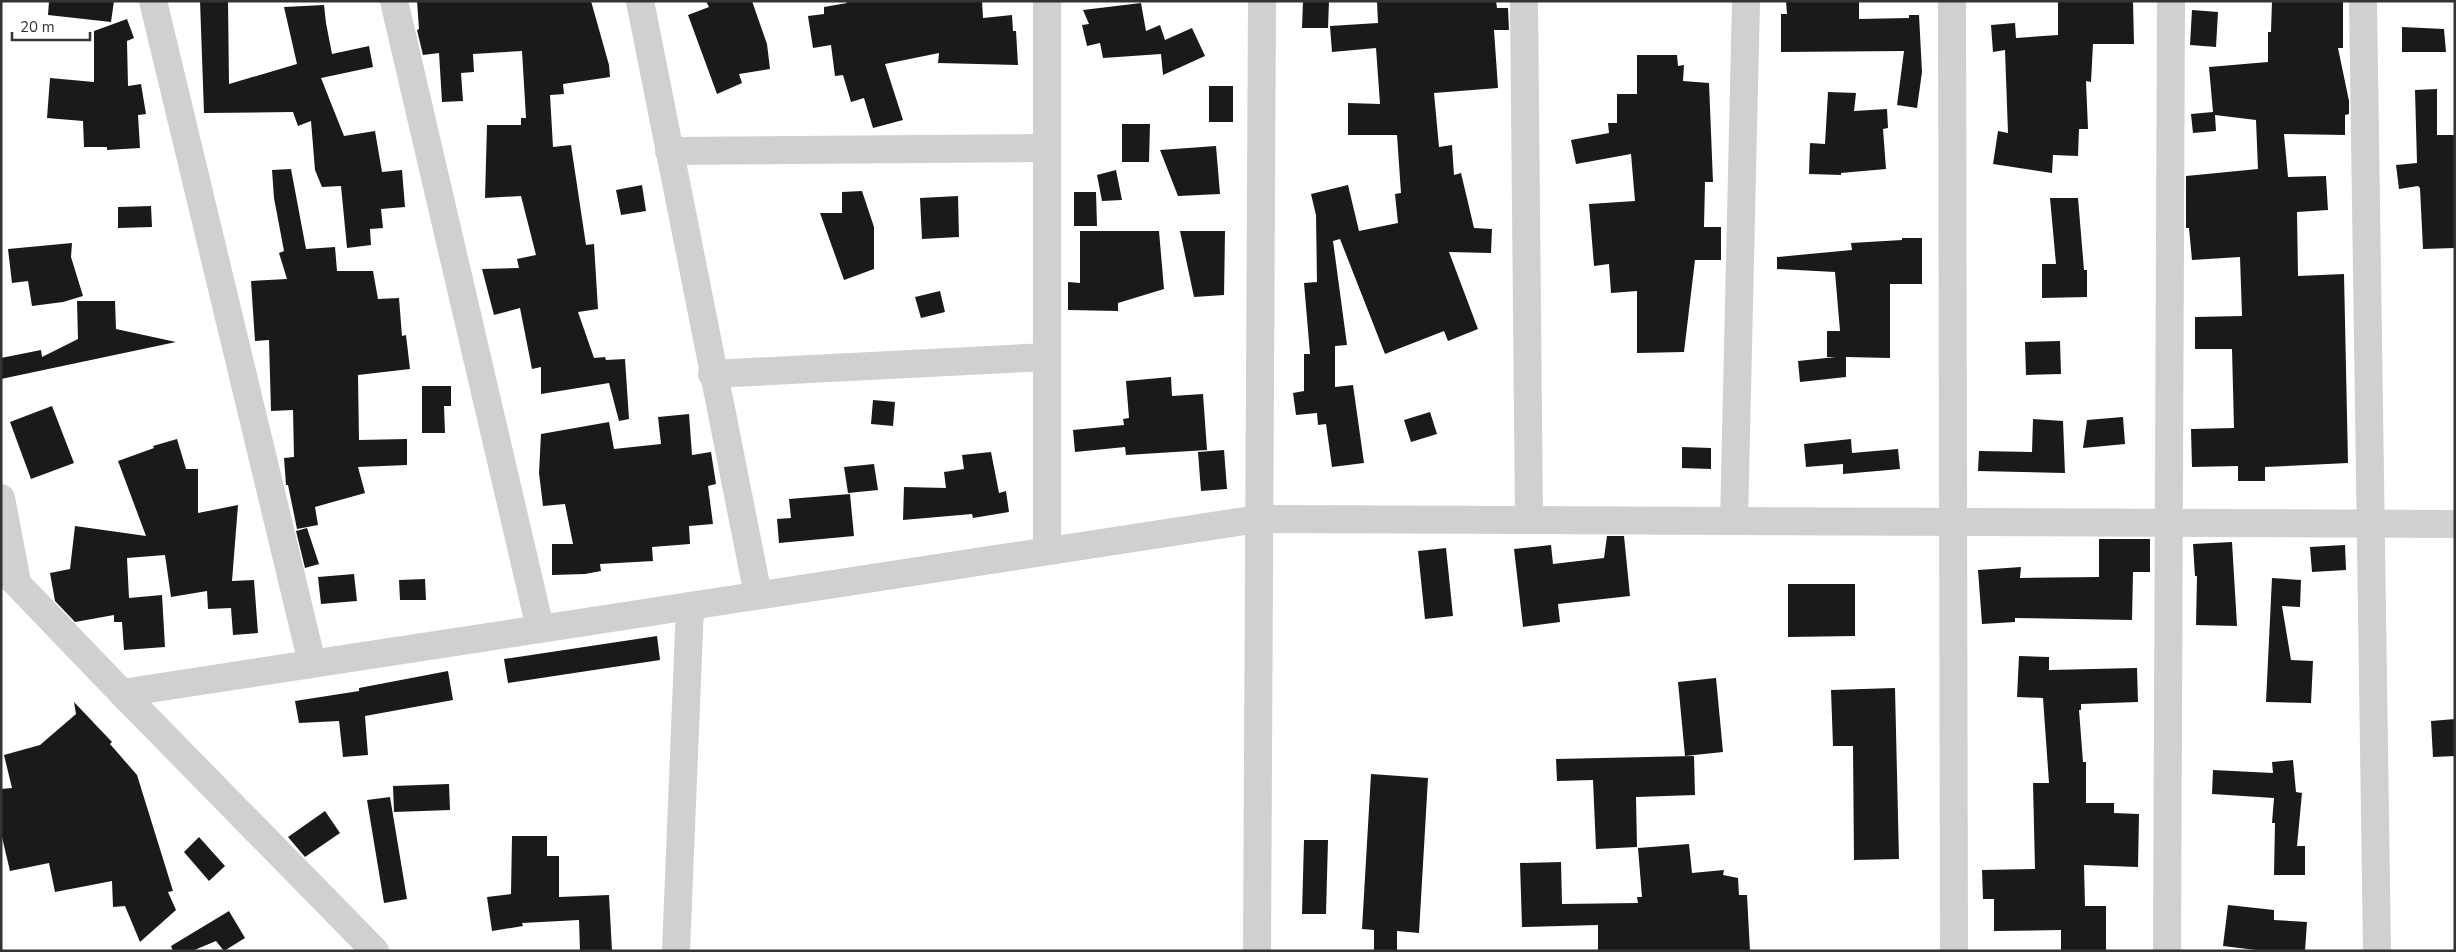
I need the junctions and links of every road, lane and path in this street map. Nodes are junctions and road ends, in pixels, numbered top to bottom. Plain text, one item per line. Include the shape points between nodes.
1 (153, 1) edge
2 (394, 1) edge
3 (640, 1) edge
4 (1047, 1) edge
5 (1262, 1) edge
6 (1524, 1) edge
7 (1746, 1) edge
8 (1952, 1) edge
9 (2171, 1) edge
10 (2363, 1) edge
11 (1047, 148) junction
12 (669, 151) junction
13 (1047, 358) junction
14 (712, 374) junction
15 (1, 498) edge
16 (1258, 519) junction
17 (1529, 520) junction
18 (1734, 521) junction
19 (1953, 522) junction
20 (2169, 523) junction
21 (2371, 524) junction
22 (2455, 524) edge
23 (1047, 551) junction
24 (9, 574) edge
25 (758, 595) junction
26 (690, 606) junction
27 (540, 628) junction
28 (312, 664) junction
29 (122, 694) junction
30 (375, 951) edge
31 (676, 951) edge
32 (1257, 951) edge
33 (1954, 951) edge
34 (2168, 951) edge
35 (2377, 951) edge

1 - 28 street
2 - 27 street
3 - 12 street
4 - 11 street
5 - 16 street
6 - 17 street
7 - 18 street
8 - 19 street
9 - 20 street
10 - 21 street
11 - 12 street
11 - 13 street
12 - 14 street
13 - 14 street
13 - 23 street
14 - 25 street
15 - 24 street
16 - 17 street
16 - 23 street
16 - 32 street
17 - 18 street
18 - 19 street
19 - 20 street
19 - 33 street
20 - 21 street
20 - 34 street
21 - 22 street
21 - 35 street
23 - 25 street
24 - 29 street
25 - 26 street
26 - 27 street
26 - 31 street
27 - 28 street
28 - 29 street
29 - 30 street

